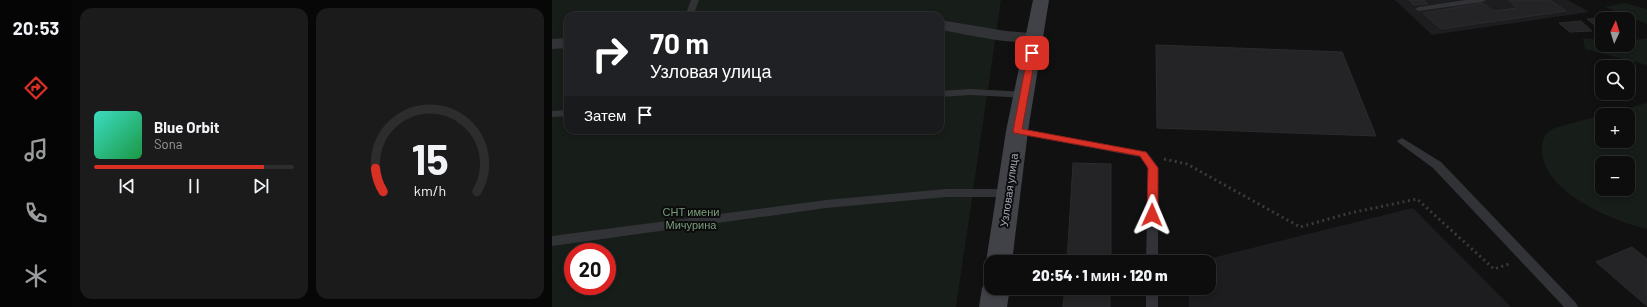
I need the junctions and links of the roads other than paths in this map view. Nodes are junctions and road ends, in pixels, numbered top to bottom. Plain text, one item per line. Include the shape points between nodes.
1 (695, 0) edge
2 (1041, 0) edge
3 (1482, 0) edge
4 (1419, 9) dead end
5 (690, 12) edge
6 (944, 26) edge
7 (1035, 37) junction
8 (564, 43) edge
9 (552, 44) edge
10 (944, 94) edge
11 (1025, 95) junction
12 (564, 113) edge
13 (552, 114) edge
14 (1017, 131) junction
15 (1402, 141) dead end
16 (1009, 194) junction
17 (552, 241) edge
18 (1000, 255) edge
19 (1152, 255) edge
20 (995, 295) edge
21 (1152, 295) edge
22 (993, 307) edge
23 (1152, 307) edge
24 (1572, 307) edge

1 - 5 lane
2 - 7 street, Узловая улица
3 - 4 lane
6 - 7 street via 1006,36
7 - 11 street, Узловая улица
8 - 9 street
10 - 11 lane via 970,92
11 - 14 street, Узловая улица
12 - 13 lane
14 - 16 street, Узловая улица
14 - 19 lane via 1142,154 1153,168
15 - 24 lane via 1437,165
16 - 17 lane via 946,193 826,204
16 - 18 street, Узловая улица
20 - 22 street
21 - 23 lane

